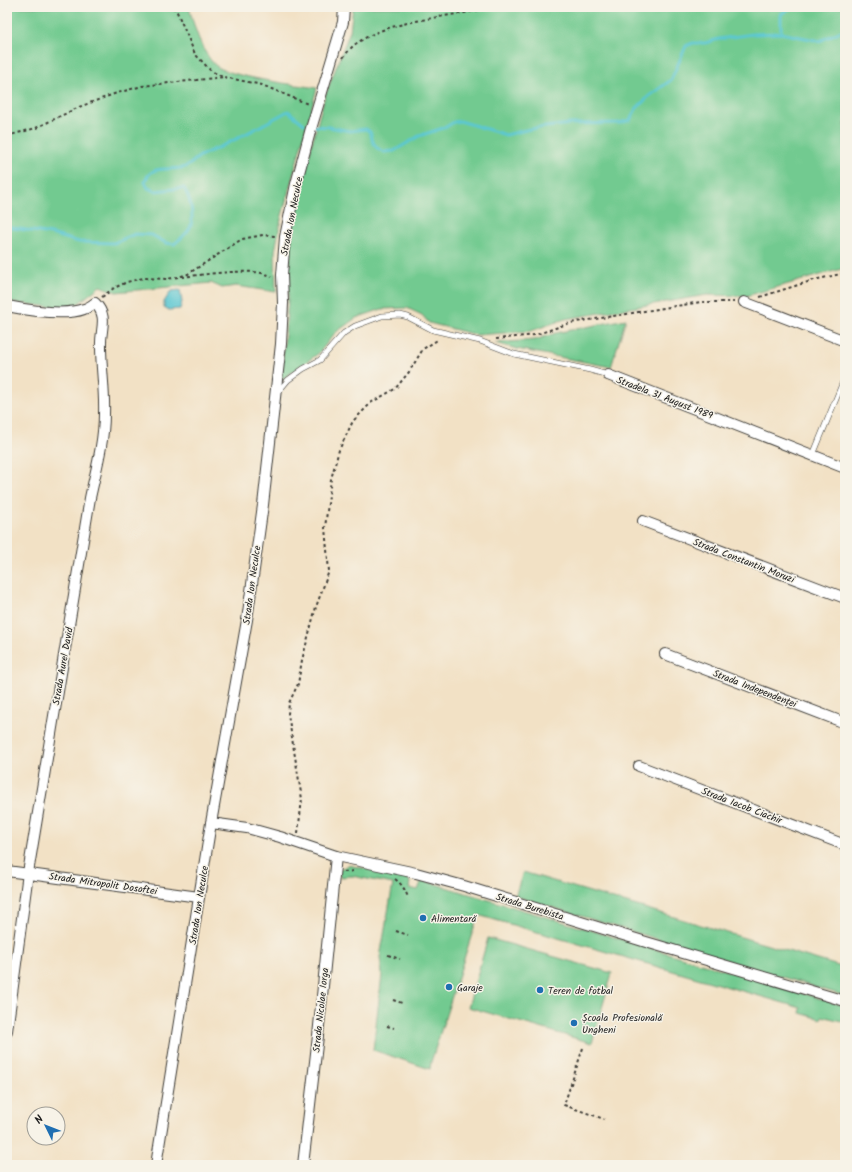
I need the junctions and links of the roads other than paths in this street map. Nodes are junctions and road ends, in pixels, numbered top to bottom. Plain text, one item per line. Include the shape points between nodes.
1 (344, 7) edge
2 (744, 302) road end
3 (7, 306) edge
4 (845, 341) edge
5 (608, 375) joint
6 (845, 377) edge
7 (275, 395) junction
8 (813, 455) junction
9 (845, 468) edge
10 (643, 521) dead end
11 (845, 598) edge
12 (665, 654) dead end
13 (845, 723) edge
14 (638, 766) dead end
15 (212, 823) junction
16 (845, 845) edge
17 (336, 856) junction
18 (7, 871) edge
19 (28, 873) junction
20 (199, 897) junction
21 (845, 1000) edge
22 (7, 1031) edge
23 (156, 1165) edge
24 (303, 1165) edge

1 - 7 street, Strada Ion Neculce via 343,22 317,106 285,237 281,338
2 - 4 street
3 - 19 street, Strada Aurel David via 50,312 75,311 95,303 104,315 101,344 104,390 102,440
5 - 7 lane, Stradela 31 August 1989 via 502,351 480,341 433,330 408,317 382,316 344,333 320,360 288,380
5 - 8 street, Stradela 31 August 1989
6 - 8 lane
7 - 15 street, Strada Ion Neculce via 247,620
8 - 9 street, Stradela 31 August 1989
10 - 11 street, Strada Constantin Moruzi
12 - 13 street, Strada Independenței
14 - 16 street, Strada Iacob Ciachir
15 - 17 street, Strada Burebista via 247,828
15 - 20 street, Strada Ion Neculce
17 - 21 street, Strada Burebista via 464,886
17 - 24 street, Strada Nicolae Iorga
18 - 19 street, Strada Mitropolit Dosoftei
19 - 20 street, Strada Mitropolit Dosoftei
19 - 22 street, Strada Aurel David
20 - 23 street, Strada Ion Neculce

